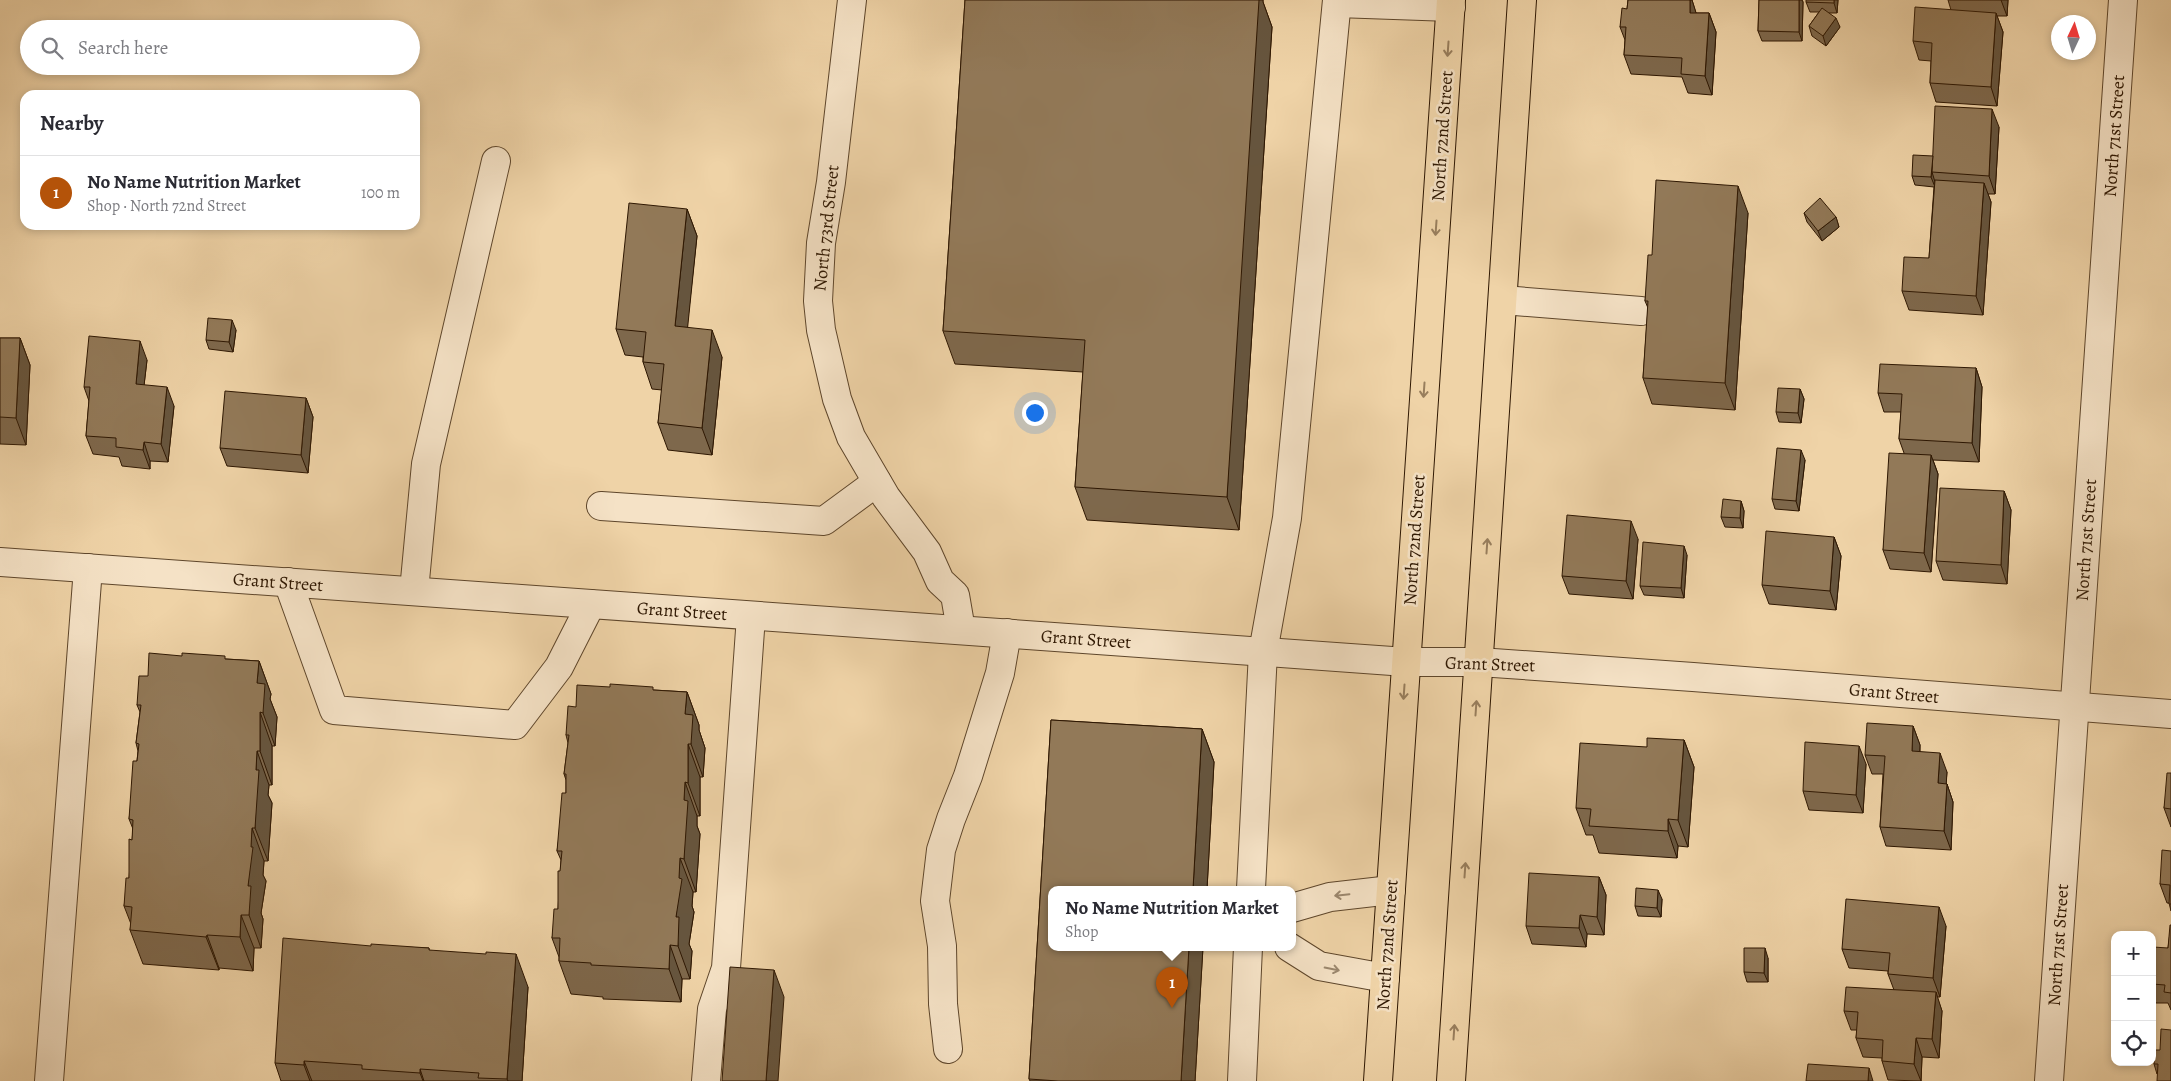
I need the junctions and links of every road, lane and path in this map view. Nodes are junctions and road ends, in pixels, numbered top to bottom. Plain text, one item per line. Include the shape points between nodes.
1 (852, 0) edge
2 (1522, 0) edge
3 (2123, 0) edge
4 (1337, 2) edge
5 (1451, 4) edge
6 (496, 161) dead end
7 (1503, 300) junction
8 (1641, 311) dead end
9 (877, 482) junction
10 (601, 506) dead end
11 (0, 562) edge
12 (88, 568) junction
13 (288, 582) junction
14 (414, 591) junction
15 (591, 604) junction
16 (751, 616) junction
17 (961, 630) junction
18 (1007, 633) junction
19 (1263, 652) junction
20 (1406, 662) junction
21 (1479, 662) junction
22 (2074, 707) junction
23 (2171, 714) edge
24 (1251, 886) edge
25 (1391, 890) junction
26 (1296, 907) edge
27 (1248, 951) edge
28 (1295, 951) edge
29 (1385, 978) junction
30 (948, 1049) dead end
31 (49, 1081) edge
32 (706, 1081) edge
33 (1242, 1081) edge
34 (1378, 1081) edge
35 (1451, 1081) edge
36 (2049, 1081) edge

1 - 9 street, North 73rd Street via 821,243 818,301 821,330 837,399 851,437
2 - 7 main road
3 - 22 street, North 71st Street
4 - 5 street
4 - 19 street via 1287,518
5 -> 20 main road, North 72nd Street
6 - 14 street via 426,464
7 - 8 street
21 -> 7 main road
9 - 10 street via 824,521
9 - 17 street, North 73rd Street via 927,552 940,581 955,595
11 - 12 street, Grant Street
12 - 13 street, Grant Street
12 - 31 street
13 - 14 street, Grant Street
13 - 15 street via 334,710 515,725 559,667
14 - 15 street, Grant Street
15 - 16 street, Grant Street
16 - 17 street, Grant Street
16 - 32 street via 726,968 712,1009
17 - 18 street, Grant Street
18 - 19 street, Grant Street
18 - 30 street via 1000,672 941,850 935,901 942,946
19 - 20 street, Grant Street
19 - 24 street
20 - 21 street, Grant Street
20 -> 25 main road, North 72nd Street
21 - 22 street, Grant Street
35 -> 21 main road
22 - 23 street, Grant Street
22 - 36 street, North 71st Street
25 -> 26 street via 1330,897
25 - 29 main road, North 72nd Street
27 - 33 street
28 -> 29 street via 1319,966
29 - 34 main road, North 72nd Street

